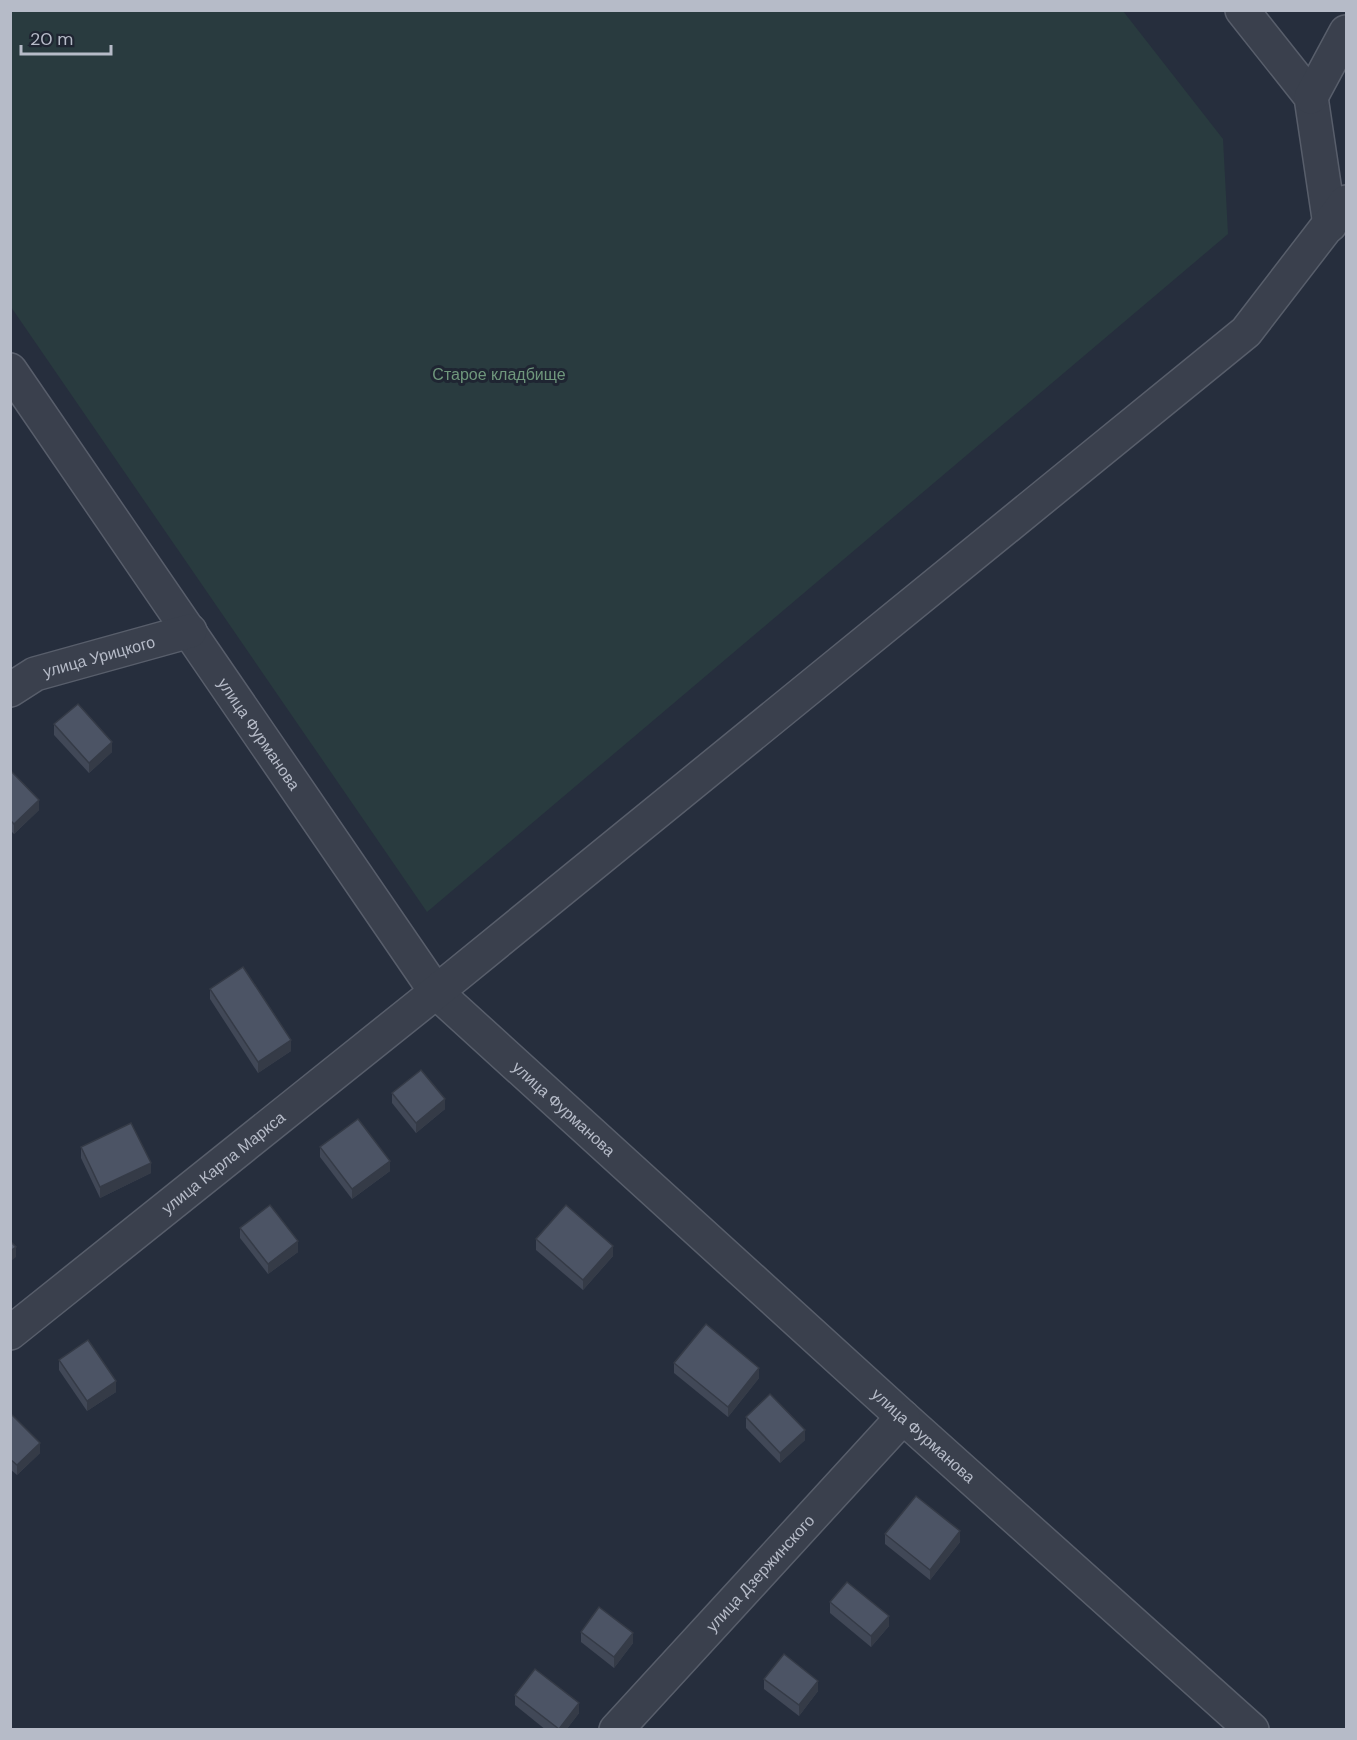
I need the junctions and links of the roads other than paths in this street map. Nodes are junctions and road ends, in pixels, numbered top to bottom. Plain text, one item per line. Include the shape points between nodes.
1 (1242, 10) edge
2 (1347, 32) edge
3 (1311, 97) junction
4 (1342, 220) edge
5 (10, 370) edge
6 (190, 631) junction
7 (10, 690) edge
8 (436, 992) junction
9 (10, 1333) edge
10 (903, 1417) junction
11 (615, 1730) edge
12 (1252, 1730) edge

1 - 3 street
2 - 3 street
3 - 4 street
4 - 8 street, улица Карла Маркса via 1246,332
5 - 6 street, улица Фурманова
6 - 7 street, улица Урицкого via 35,674
6 - 8 street, улица Фурманова
8 - 9 street, улица Карла Маркса
8 - 10 street, улица Фурманова
10 - 11 street, улица Дзержинского
10 - 12 street, улица Фурманова

